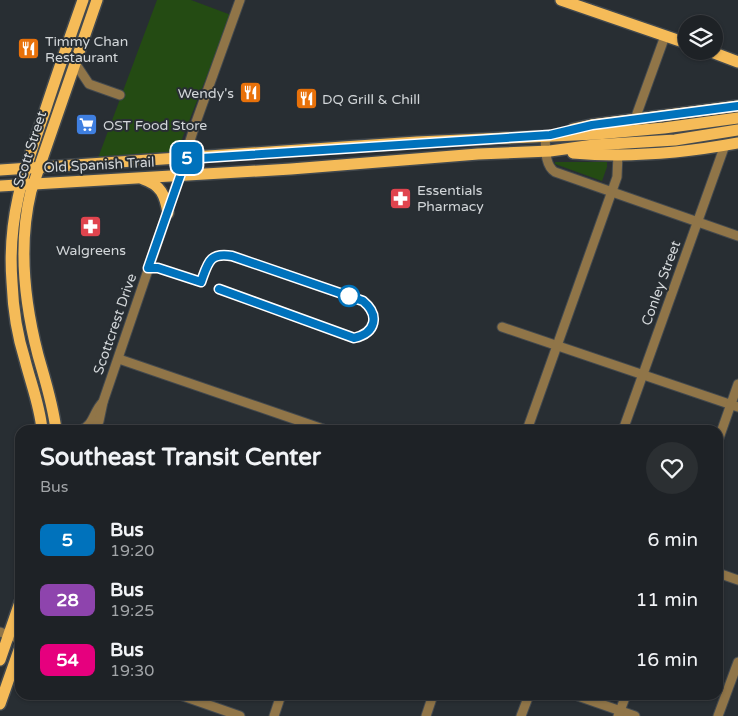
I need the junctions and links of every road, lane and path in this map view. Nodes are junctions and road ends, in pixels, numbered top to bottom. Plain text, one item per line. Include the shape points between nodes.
1 (83, 0) edge
2 (97, 0) edge
3 (240, 0) edge
4 (562, 0) edge
5 (665, 36) junction
6 (678, 40) edge
7 (723, 56) edge
8 (62, 59) junction
9 (738, 62) edge
10 (75, 63) junction
11 (120, 95) dead end
12 (738, 106) edge
13 (738, 118) edge
14 (635, 119) junction
15 (738, 130) edge
16 (547, 135) junction
17 (405, 143) junction
18 (738, 143) edge
19 (725, 145) junction
20 (291, 151) junction
21 (548, 151) junction
22 (618, 154) junction
23 (186, 159) junction
24 (406, 160) junction
25 (25, 168) junction
26 (39, 168) junction
27 (291, 169) junction
28 (0, 170) edge
29 (180, 175) junction
30 (139, 177) junction
31 (34, 183) junction
32 (20, 184) junction
33 (0, 186) edge
34 (611, 192) junction
35 (168, 213) junction
36 (697, 222) junction
37 (738, 236) edge
38 (30, 321) junction
39 (18, 327) junction
40 (502, 327) dead end
41 (558, 345) junction
42 (119, 358) junction
43 (643, 374) junction
44 (738, 384) edge
45 (103, 402) junction
46 (734, 406) edge
47 (41, 425) edge
48 (55, 425) edge
49 (89, 425) edge
50 (97, 425) edge
51 (312, 425) edge
52 (529, 425) edge
53 (625, 425) edge
54 (723, 430) edge
55 (723, 575) edge
56 (738, 580) edge
57 (15, 618) edge
58 (10, 635) edge
59 (0, 660) edge
60 (15, 661) edge
61 (738, 662) edge
62 (194, 700) edge
63 (279, 700) edge
64 (431, 700) edge
65 (527, 700) edge
66 (587, 700) edge
67 (624, 700) edge
68 (0, 704) edge
69 (619, 713) edge
70 (240, 716) edge
71 (274, 716) edge
72 (426, 716) edge
73 (521, 716) edge
74 (635, 716) edge
75 (718, 716) edge

1 - 8 main road, Scott Street
2 - 10 main road, Scott Street
3 - 23 street, Scottcrest Drive
4 - 5 main road
5 - 6 main road
5 - 14 street
7 - 9 main road
8 - 10 main road
8 - 25 main road, Scott Street
10 - 11 street via 89,84
10 - 26 main road, Scott Street
12 - 14 main road
13 - 16 main road, Old Spanish Trail via 597,134
14 - 16 main road
15 - 21 main road, Old Spanish Trail via 675,140
16 - 17 main road, Old Spanish Trail
16 - 21 street
17 - 20 main road, Old Spanish Trail
17 - 24 main road
18 - 19 main road
19 - 22 main road via 662,153
19 - 36 street, Conley Street
20 - 23 main road, Old Spanish Trail
20 - 27 main road
21 - 22 main road
21 - 24 main road, Old Spanish Trail
21 - 34 street via 551,169
22 - 34 street via 618,169
23 - 26 main road, Old Spanish Trail
23 - 29 street, Scottcrest Drive
24 - 27 main road, Old Spanish Trail
25 - 26 main road, Old Spanish Trail
25 - 28 main road, Old Spanish Trail
25 - 32 main road, Scott Street
26 - 31 main road, Scott Street
27 - 29 main road, Old Spanish Trail
29 - 30 main road, Old Spanish Trail
29 - 35 street, Scottcrest Drive
30 - 31 main road, Old Spanish Trail
30 - 35 main road via 159,187
31 - 32 main road, Old Spanish Trail
31 - 38 main road, Scott Street via 24,246 24,279
32 - 33 main road, Old Spanish Trail
32 - 39 main road, Scott Street via 11,251
34 - 36 street
34 - 41 street
35 - 42 street, Scottcrest Drive
36 - 37 street
36 - 43 street, Conley Street
38 - 39 main road
38 - 48 main road, Scott Street
39 - 47 main road, Scott Street
40 - 41 street
41 - 43 street
41 - 52 street
42 - 45 street, Scottcrest Drive
42 - 51 street
43 - 46 street
43 - 53 street, Conley Street
44 - 46 street
45 - 49 street, Scottcrest Drive
45 - 50 street, Scottcrest Drive
46 - 54 street
55 - 56 street
57 - 58 main road
58 - 59 main road
60 - 68 main road
61 - 75 street
62 - 70 street
63 - 71 street
64 - 72 street
65 - 73 street
66 - 69 street
67 - 69 street
69 - 74 street

